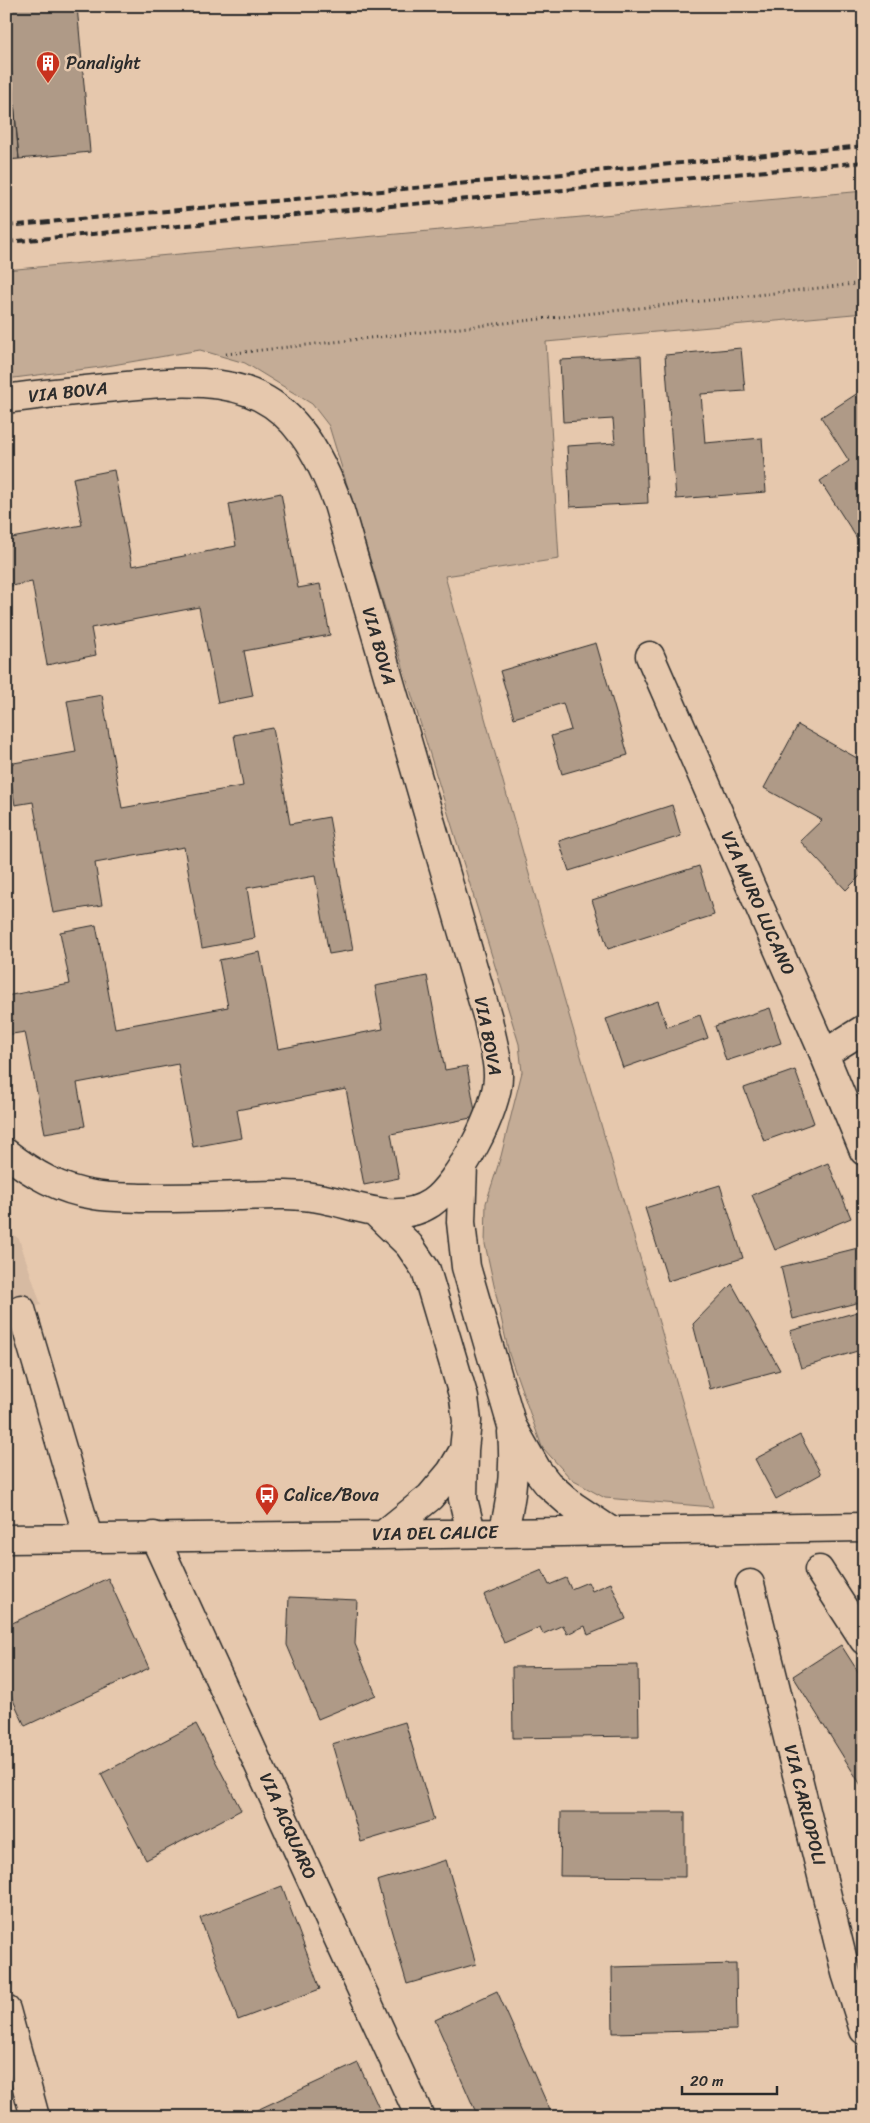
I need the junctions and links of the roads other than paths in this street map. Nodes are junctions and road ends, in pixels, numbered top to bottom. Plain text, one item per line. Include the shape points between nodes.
1 (6, 399) edge
2 (650, 656) dead end
3 (864, 1029) edge
4 (824, 1054) junction
5 (864, 1151) edge
6 (6, 1153) edge
7 (463, 1164) junction
8 (374, 1211) junction
9 (21, 1309) dead end
10 (512, 1426) junction
11 (464, 1450) junction
12 (864, 1526) edge
13 (609, 1530) junction
14 (471, 1532) junction
15 (503, 1532) junction
16 (383, 1535) junction
17 (154, 1536) junction
18 (88, 1537) junction
19 (6, 1539) edge
20 (819, 1570) dead end
21 (750, 1584) dead end
22 (864, 1640) edge
23 (6, 2010) edge
24 (863, 2027) edge
25 (35, 2117) edge
26 (420, 2117) edge

1 - 7 street, VIA BOVA via 158,383 223,384 250,391 276,406 295,423 310,445 330,481 338,504 488,1019 497,1064 497,1088 489,1115
2 - 4 street, VIA MURO LUCANO
3 - 4 street
4 - 5 street, VIA MURO LUCANO
6 - 8 street, VIA BOVA via 51,1183 94,1195 190,1199 289,1195 322,1198
7 - 8 street, VIA BOVA via 444,1192 430,1204 411,1212
7 - 10 street, VIA BOVA via 461,1222 466,1267
8 - 11 street via 409,1245 430,1280 467,1413
9 - 18 street
10 - 13 street, VIA BOVA via 548,1484 583,1514
10 - 15 street, VIA BOVA via 513,1491
11 - 14 street via 463,1499
11 - 16 street via 430,1497
12 - 13 street, VIA DEL CALICE
13 - 15 street, VIA DEL CALICE
14 - 15 street, VIA DEL CALICE
14 - 16 street, VIA DEL CALICE
16 - 17 street, VIA DEL CALICE
17 - 18 street, VIA DEL CALICE
17 - 26 street, VIA ACQUARO
18 - 19 street, VIA DEL CALICE
20 - 22 street
21 - 24 street, VIA CARLOPOLI via 846,1973
23 - 25 street

